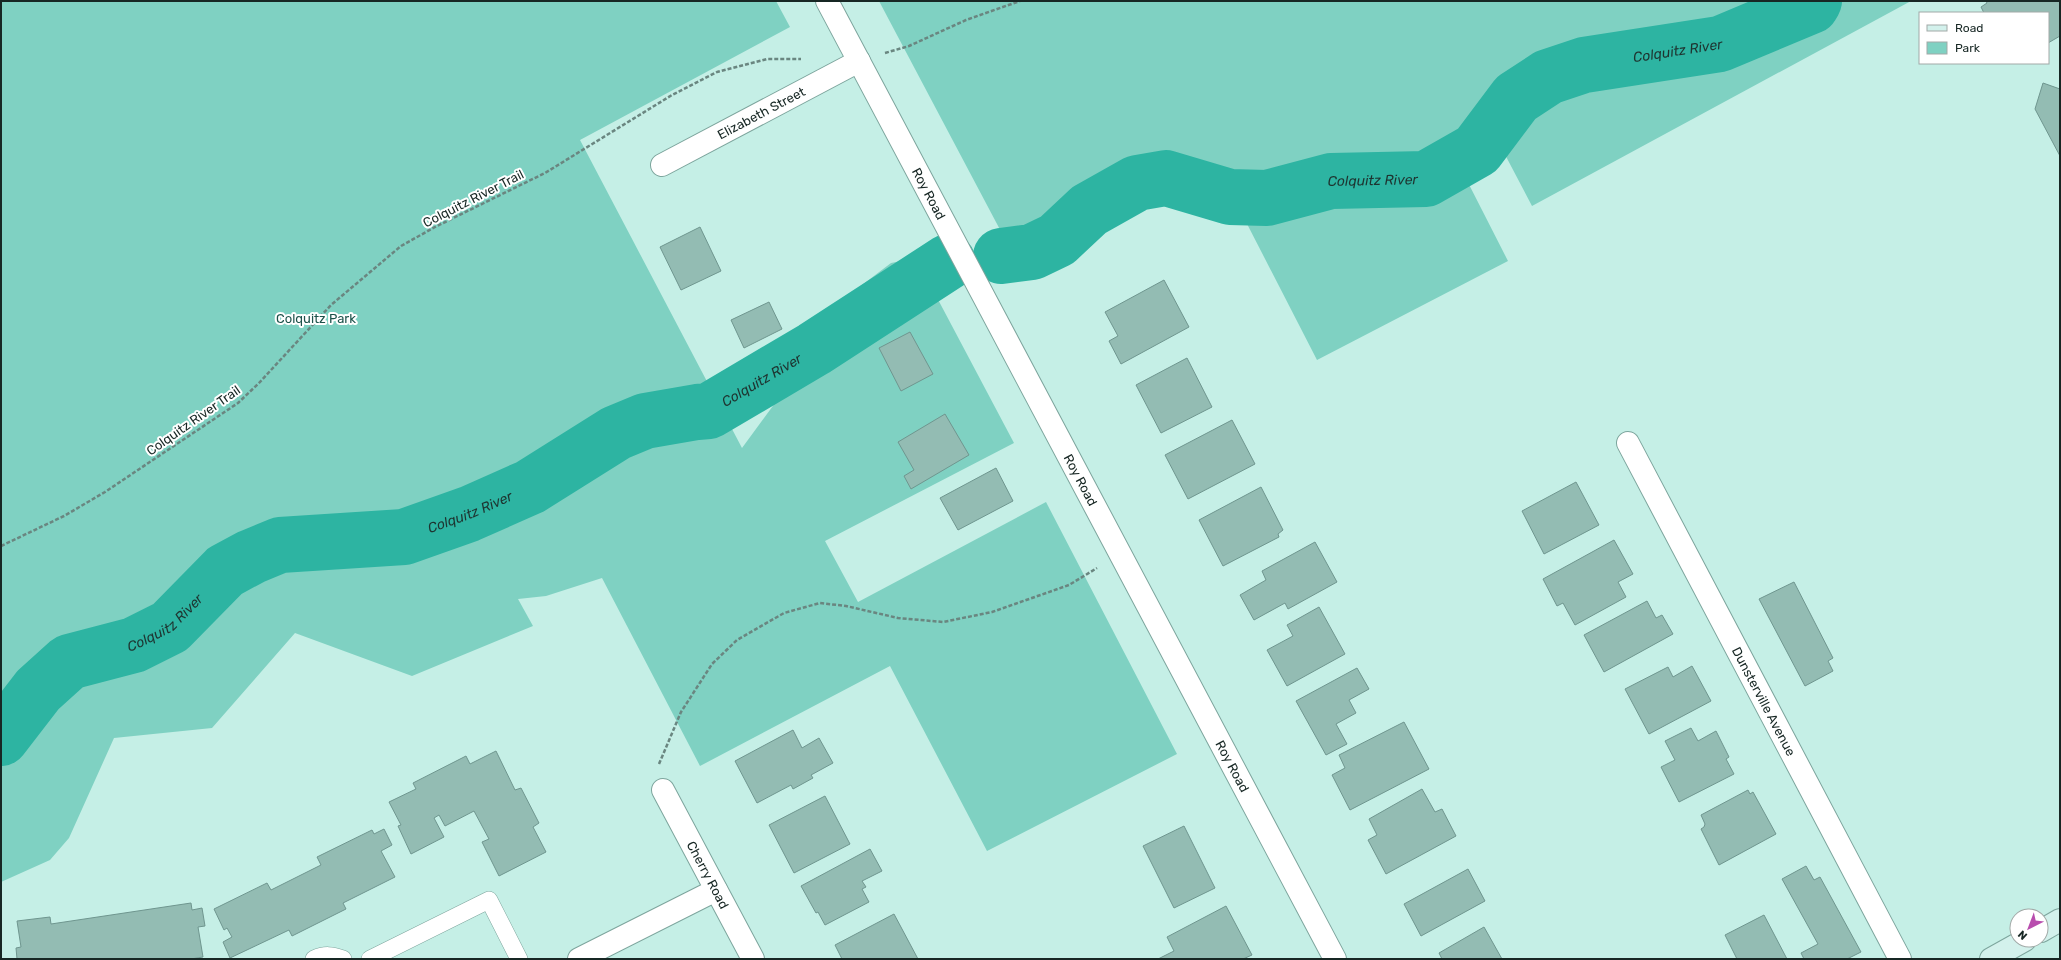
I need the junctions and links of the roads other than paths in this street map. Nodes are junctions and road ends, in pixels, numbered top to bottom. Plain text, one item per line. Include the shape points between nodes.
1 (827, 1) edge
2 (859, 60) junction
3 (662, 164) dead end
4 (1628, 443) dead end
5 (663, 790) road end
6 (716, 890) junction
7 (2060, 920) edge
8 (2049, 926) edge
9 (2011, 948) edge
10 (314, 959) edge
11 (343, 959) edge
12 (370, 959) edge
13 (519, 959) edge
14 (579, 959) edge
15 (753, 959) edge
16 (1335, 959) edge
17 (1900, 959) edge
18 (1991, 959) edge

1 - 2 street, Roy Road
2 - 3 street, Elizabeth Street
2 - 16 street, Roy Road
4 - 17 street, Dunsterville Avenue
5 - 6 street, Cherry Road
6 - 14 street
6 - 15 street, Cherry Road
7 - 8 main road
9 - 18 main road
10 - 11 lane via 332,955
12 - 13 lane via 489,900

